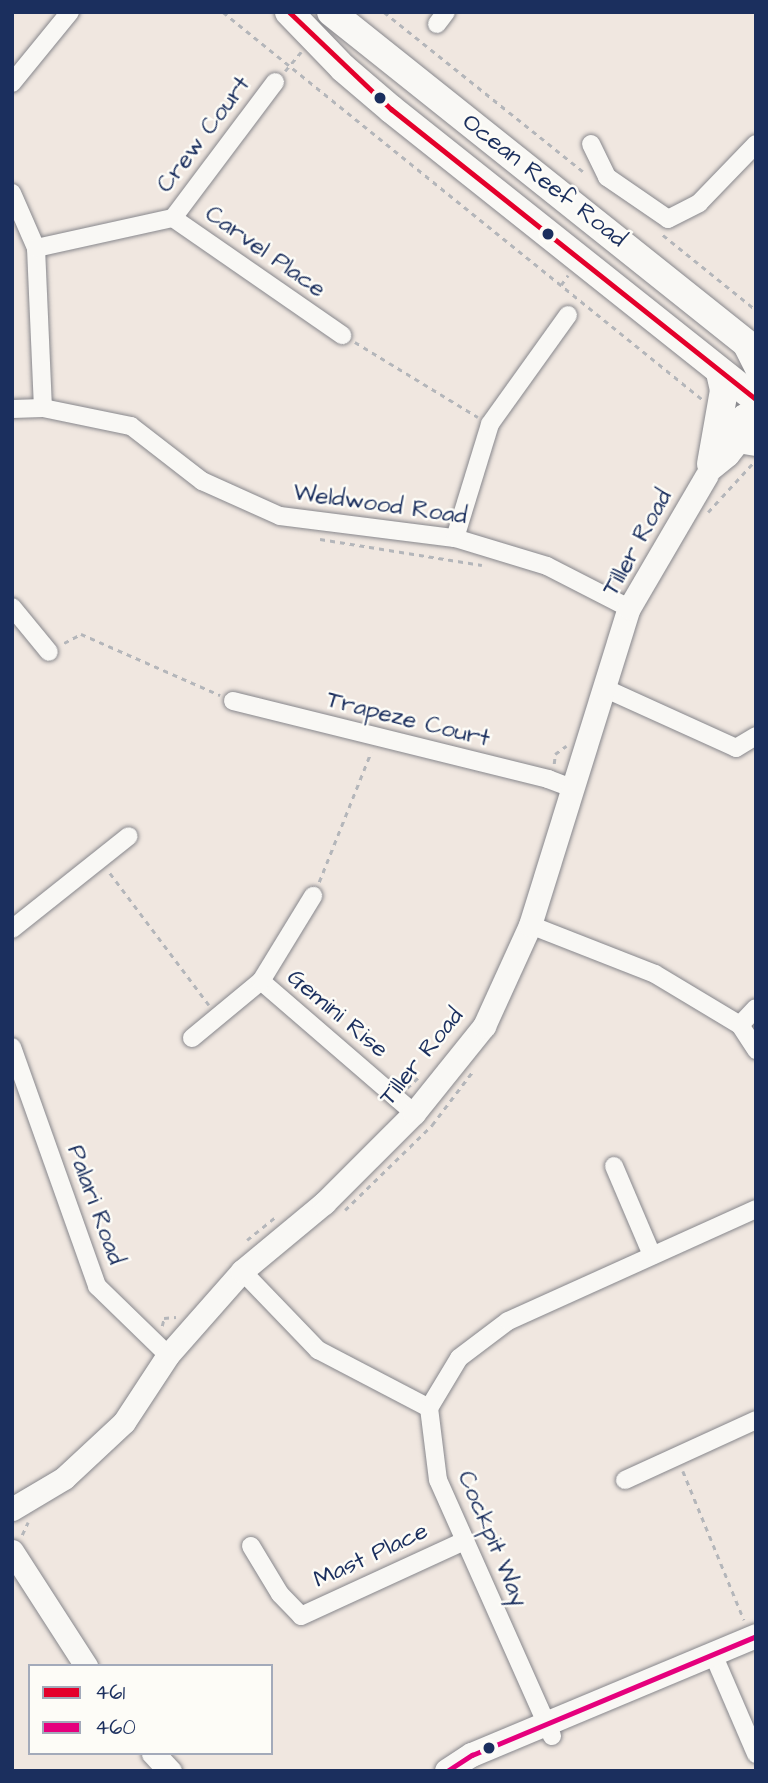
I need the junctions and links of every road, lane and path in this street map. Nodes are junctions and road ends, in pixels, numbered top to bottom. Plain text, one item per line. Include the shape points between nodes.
1 (70, 12) edge
2 (223, 12) edge
3 (289, 12) edge
4 (331, 12) edge
5 (384, 12) edge
6 (275, 82) dead end
7 (12, 83) edge
8 (591, 144) dead end
9 (756, 144) edge
10 (591, 178) dead end
11 (12, 193) edge
12 (173, 218) junction
13 (655, 229) dead end
14 (36, 248) junction
15 (756, 310) edge
16 (568, 315) dead end
17 (342, 335) joint
18 (747, 344) edge
19 (720, 372) junction
20 (756, 374) edge
21 (756, 399) edge
22 (711, 403) junction
23 (756, 406) edge
24 (43, 408) junction
25 (12, 409) edge
26 (490, 424) junction
27 (753, 442) edge
28 (709, 470) junction
29 (707, 513) dead end
30 (316, 538) dead end
31 (455, 538) junction
32 (640, 553) dead end
33 (485, 565) dead end
34 (603, 595) junction
35 (12, 607) edge
36 (629, 608) junction
37 (49, 652) joint
38 (604, 688) junction
39 (233, 701) joint
40 (756, 736) edge
41 (376, 739) junction
42 (571, 788) junction
43 (128, 836) dead end
44 (100, 859) junction
45 (313, 896) joint
46 (530, 926) junction
47 (12, 929) edge
48 (261, 981) junction
49 (756, 1009) edge
50 (217, 1016) junction
51 (740, 1025) junction
52 (192, 1038) dead end
53 (12, 1047) edge
54 (756, 1050) edge
55 (474, 1070) dead end
56 (414, 1113) junction
57 (614, 1166) dead end
58 (756, 1209) edge
59 (342, 1213) dead end
60 (652, 1255) junction
61 (242, 1271) junction
62 (168, 1355) junction
63 (429, 1408) junction
64 (756, 1420) edge
65 (677, 1456) junction
66 (625, 1480) dead end
67 (20, 1515) edge
68 (464, 1541) junction
69 (16, 1546) edge
70 (251, 1546) dead end
71 (12, 1576) edge
72 (753, 1637) edge
73 (715, 1660) junction
74 (70, 1664) edge
75 (85, 1664) edge
76 (550, 1730) junction
77 (756, 1754) edge
78 (138, 1755) edge
79 (155, 1755) edge
80 (152, 1771) edge
81 (170, 1771) edge
82 (447, 1771) edge
83 (473, 1771) edge

1 - 7 street
2 - 22 path
3 - 19 main road, Ocean Reef Road via 391,109
4 - 18 main road, Ocean Reef Road
5 - 10 path
6 - 12 street, Crew Court
8 - 9 street via 607,177 668,219 699,203
11 - 14 street
12 - 14 street, Carvel Place
12 - 17 street, Carvel Place
13 - 15 path
14 - 24 street
16 - 26 street
17 - 26 path
18 - 20 street
19 - 21 main road, Ocean Reef Road
19 - 22 main road
22 - 28 main road
23 - 28 street, Tiller Road via 741,414
24 - 25 street, Weldwood Road
24 - 31 street, Weldwood Road via 131,426 202,481 280,516
26 - 31 street
27 - 28 street, Tiller Road
27 - 29 path via 745,467
28 - 36 street, Tiller Road
30 - 33 path
31 - 34 street, Weldwood Road via 547,566
32 - 34 path via 614,574
34 - 36 street, Weldwood Road
35 - 37 street
36 - 38 street, Tiller Road
37 - 39 path via 81,634
38 - 40 street via 736,748
38 - 42 street, Tiller Road
39 - 41 street, Trapeze Court
41 - 42 street, Trapeze Court
41 - 45 path
42 - 46 street, Tiller Road
43 - 44 street
44 - 47 street
44 - 50 path
45 - 48 street, Gemini Rise
46 - 51 street via 655,974
46 - 56 street, Tiller Road via 484,1026
48 - 50 street, Gemini Rise
48 - 56 street, Gemini Rise
49 - 51 street
50 - 52 street, Gemini Rise
51 - 54 street
53 - 62 street, Palari Road via 97,1286
55 - 59 path via 432,1125
56 - 61 street, Tiller Road via 324,1203
57 - 60 street
58 - 60 street
60 - 63 street via 508,1321 459,1358
61 - 62 street, Tiller Road
61 - 63 street via 318,1350
62 - 67 street, Tiller Road via 124,1422
63 - 68 street, Cockpit Way via 438,1480
64 - 65 street
65 - 66 street
65 - 72 path
67 - 69 path
68 - 70 street, Mast Place via 301,1616 280,1594
68 - 76 street, Cockpit Way
69 - 75 street
71 - 74 street
72 - 73 main road
73 - 76 main road
73 - 77 street
76 - 82 main road
76 - 83 main road
78 - 80 street
79 - 81 street

